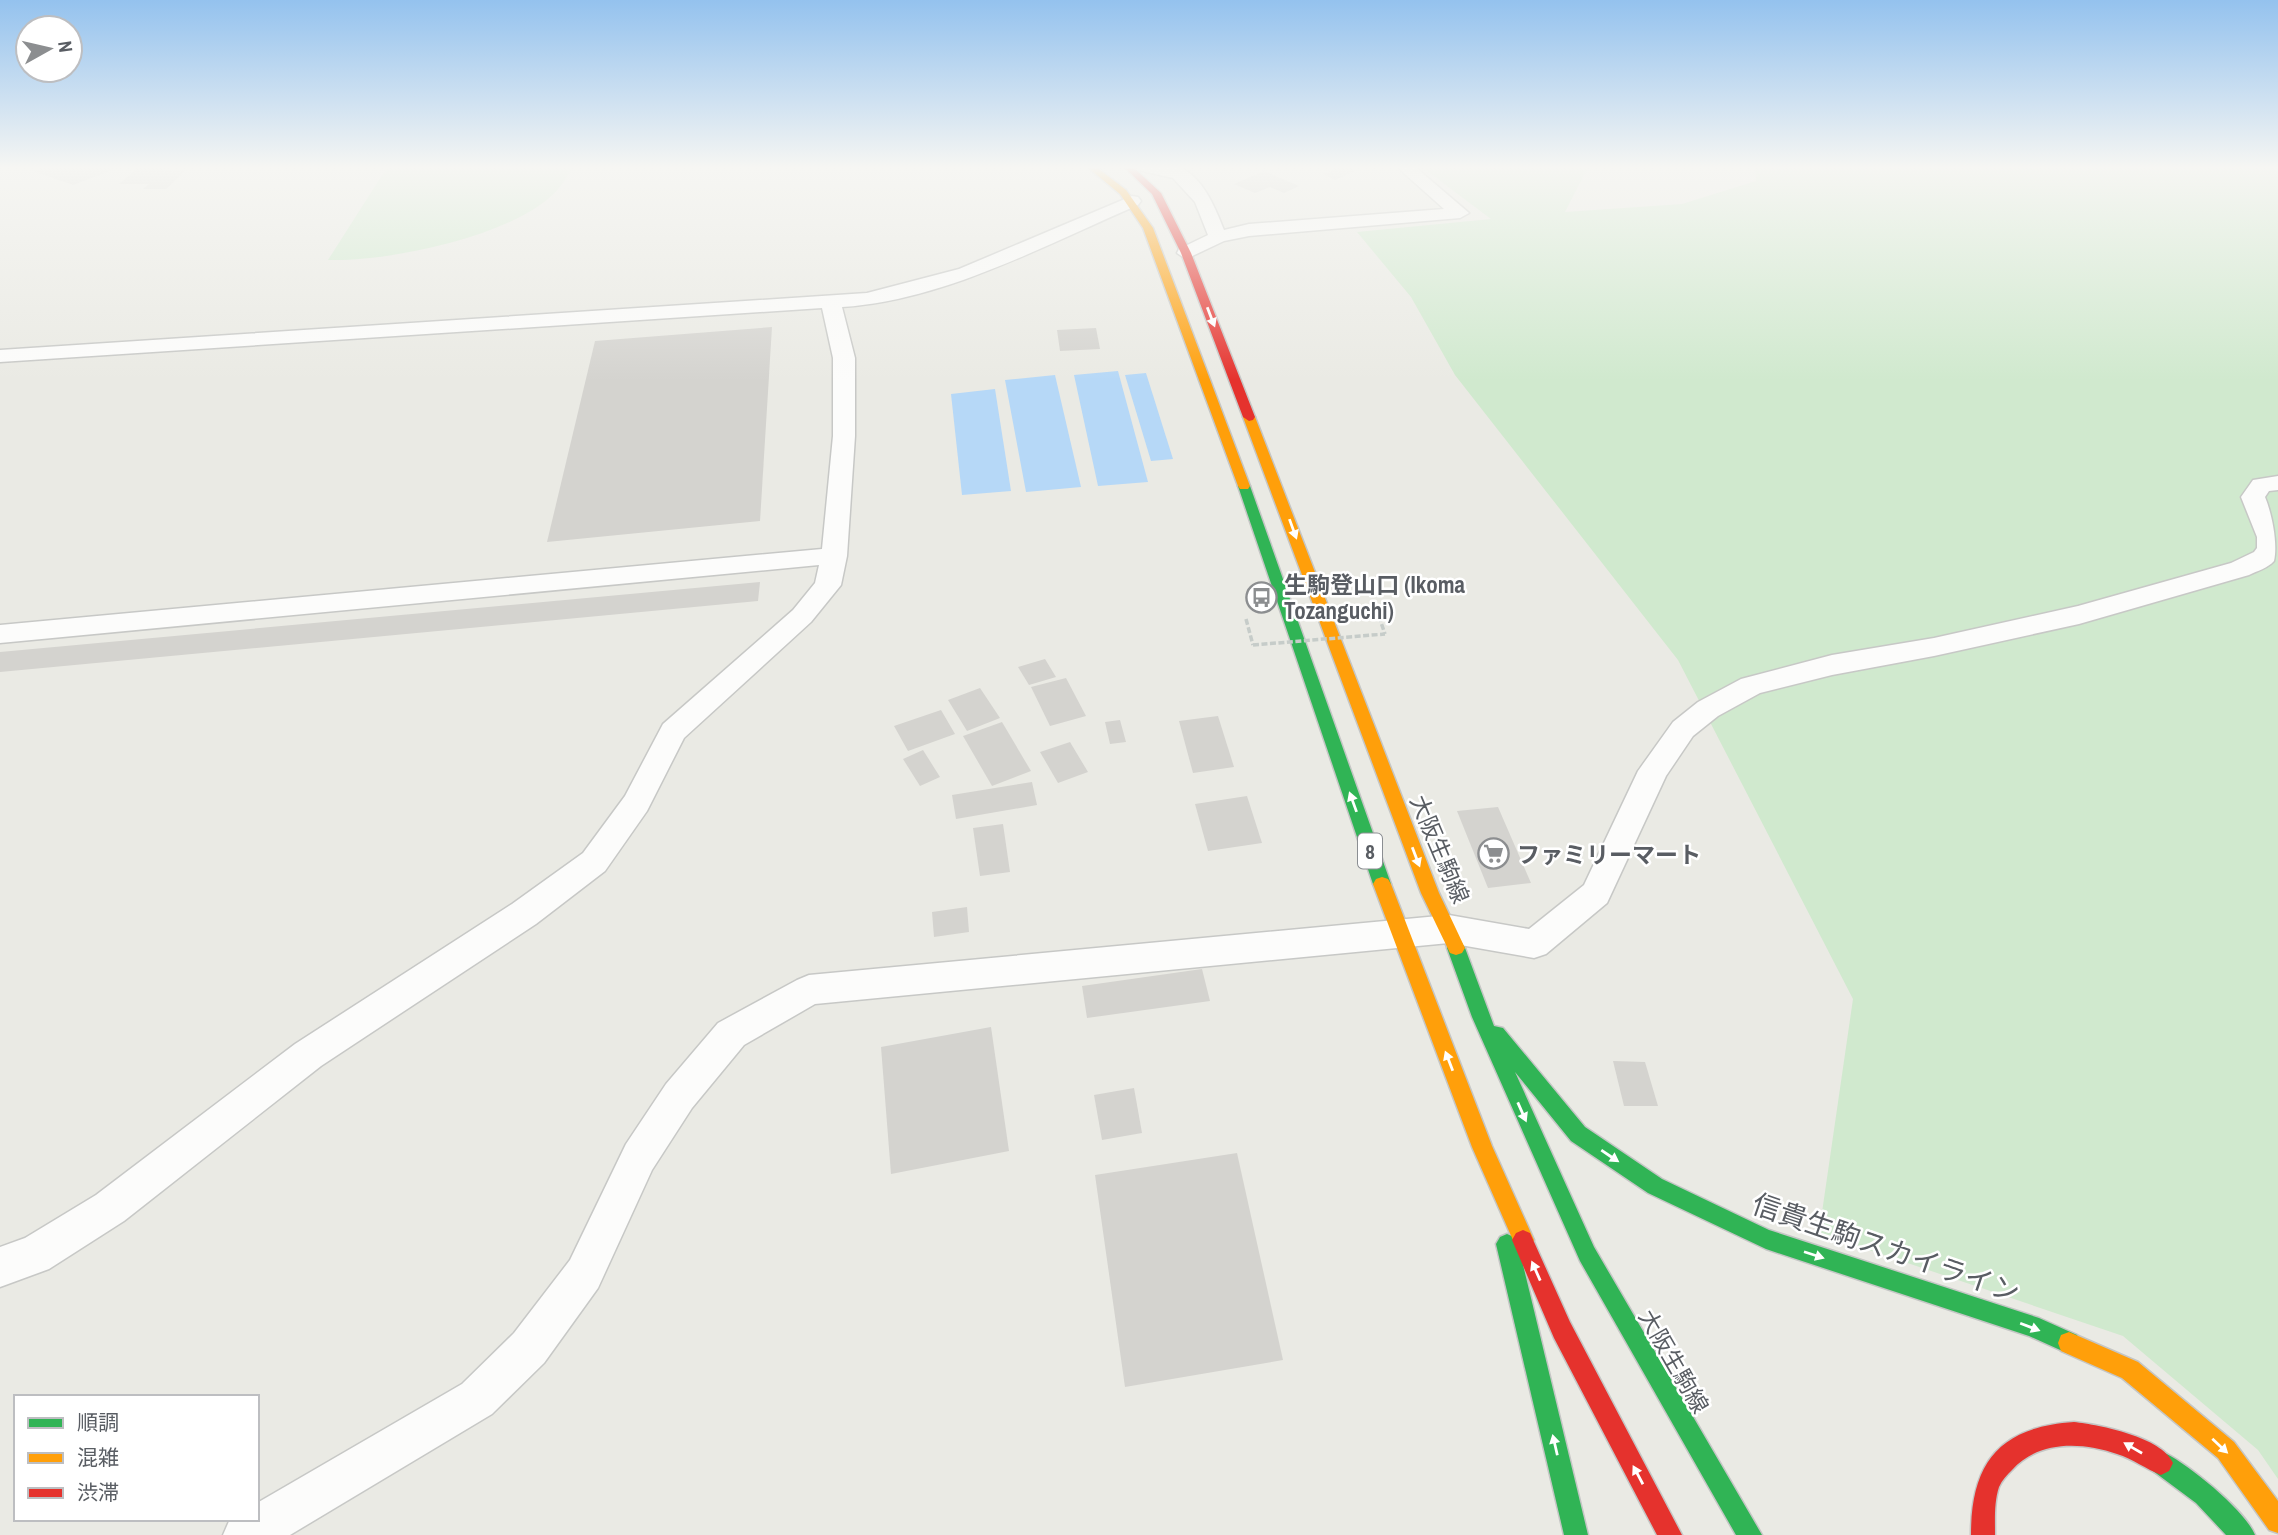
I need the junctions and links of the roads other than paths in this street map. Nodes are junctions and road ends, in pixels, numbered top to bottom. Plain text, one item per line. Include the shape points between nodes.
1 (1047, 238) edge
2 (1152, 238) edge
3 (1178, 238) edge
4 (1217, 238) edge
5 (1186, 253) junction
6 (831, 303) junction
7 (0, 356) edge
8 (2278, 483) edge
9 (834, 556) junction
10 (0, 634) edge
11 (1449, 929) junction
12 (1400, 934) junction
13 (1481, 1017) junction
14 (1482, 1147) junction
15 (0, 1267) edge
16 (2278, 1521) edge
17 (246, 1535) edge
18 (1576, 1535) edge
19 (1670, 1535) edge
20 (1750, 1535) edge
21 (1983, 1535) edge
22 (2243, 1535) edge

1 - 6 street via 965,273 880,297
12 -> 2 main road, 8 via 1247,494
3 - 5 main road, 大阪生駒線 / 8
4 - 5 street
5 -> 11 main road, 大阪生駒線 / 8 via 1430,893
6 - 7 street
6 - 9 street via 844,358 844,436
8 - 11 street via 2261,485 2253,497 2270,548 2263,558 2240,569 2079,615 1751,686 1708,709 1683,729 1653,771 1596,894 1534,944
9 - 10 street
9 - 15 street via 828,585 802,616 673,731 636,803 594,862 524,914 308,1055 110,1208 35,1255
11 - 12 street
11 - 13 main road, 大阪生駒線 / 8
14 -> 12 main road, 8
12 - 17 street via 809,990 731,1034 679,1096 639,1157 584,1274 529,1348 477,1399
13 -> 16 main road, 信貴生駒スカイライン via 1578,1134 1655,1186 1766,1239 2031,1326 2130,1370 2226,1450
13 -> 20 main road, 大阪生駒線 / 8 via 1587,1254
18 -> 14 main road
19 -> 14 main road, 8 via 1562,1330
22 -> 21 main road via 2172,1471 2120,1441 2067,1432 2020,1447 1993,1474

